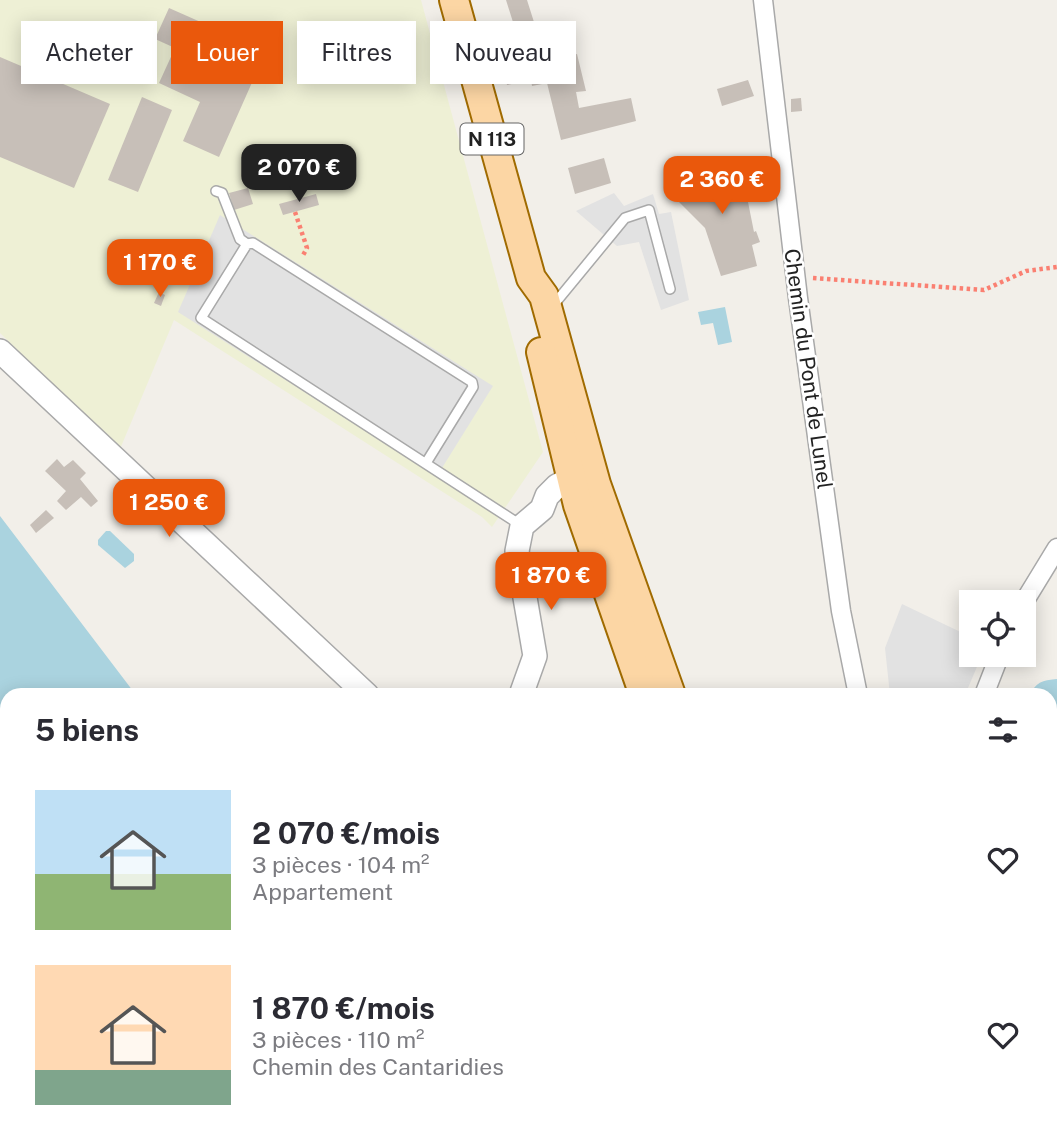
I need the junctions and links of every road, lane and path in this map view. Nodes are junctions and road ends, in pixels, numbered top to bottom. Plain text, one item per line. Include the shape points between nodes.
1 (454, 0) edge
2 (763, 0) edge
3 (216, 191) dead end
4 (295, 212) dead end
5 (247, 244) junction
6 (1057, 267) edge
7 (294, 269) junction
8 (795, 277) junction
9 (531, 278) junction
10 (670, 289) dead end
11 (548, 312) junction
12 (0, 351) edge
13 (426, 463) junction
14 (582, 489) junction
15 (522, 526) junction
16 (1057, 548) edge
17 (1031, 590) edge
18 (995, 667) edge
19 (360, 688) edge
20 (524, 688) edge
21 (642, 688) edge
22 (668, 688) edge
23 (857, 688) edge
24 (987, 688) edge

1 - 9 main road, N 113
2 - 8 street, Chemin du Pont de Lunel
3 - 5 lane via 222,193 240,239
4 - 7 path via 307,248
5 - 7 lane via 253,243
5 - 13 lane via 201,318
6 - 8 path via 1026,271 984,290
7 - 13 lane via 472,382
8 - 23 street, Chemin du Pont de Lunel via 841,611
9 - 11 main road, N 113 via 544,296
9 - 14 main road, N 113 via 528,297
10 - 11 lane via 649,210 625,218
11 - 14 main road, N 113
12 - 19 street
13 - 15 lane
14 - 15 street via 547,496 542,509
14 - 21 main road, N 113
14 - 22 main road, N 113
15 - 20 street via 517,551 535,656
16 - 17 street
18 - 24 street

